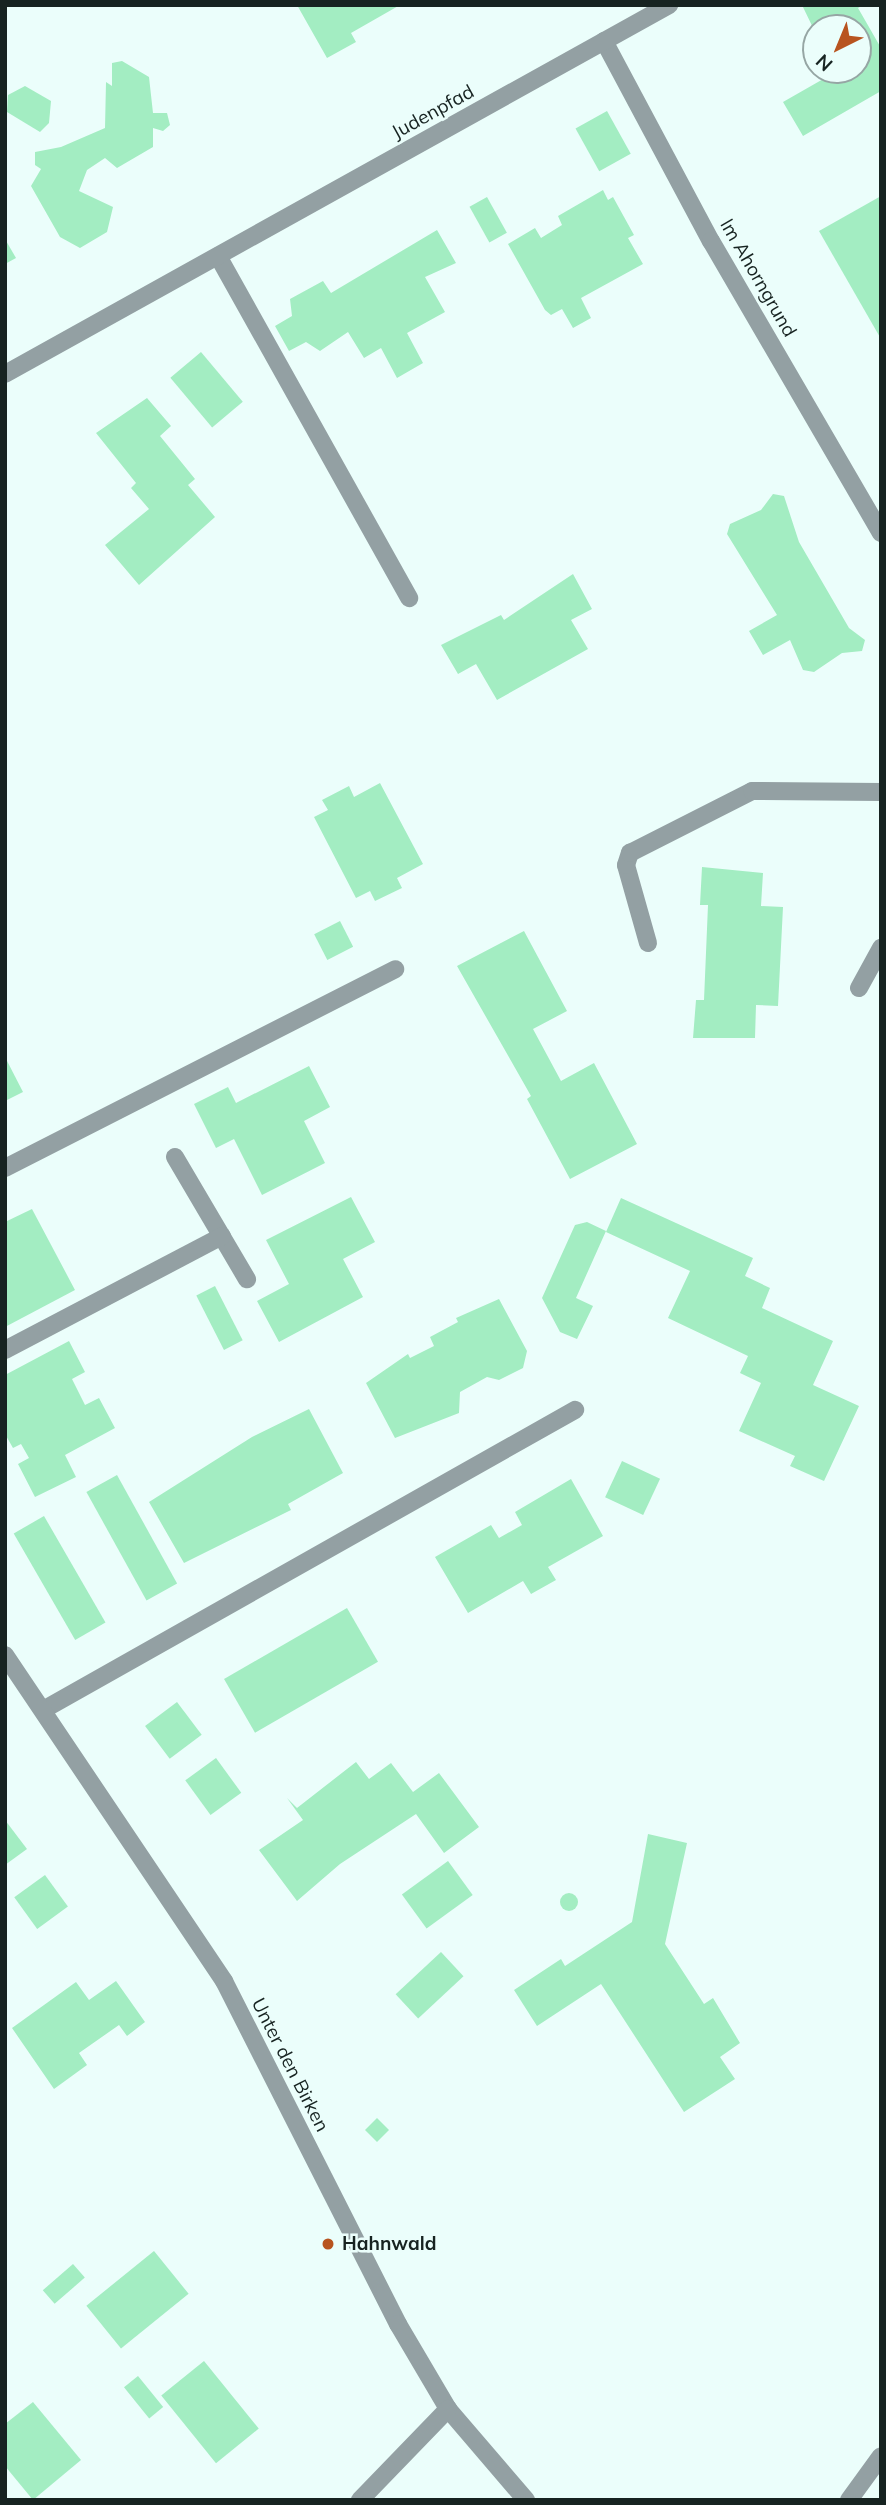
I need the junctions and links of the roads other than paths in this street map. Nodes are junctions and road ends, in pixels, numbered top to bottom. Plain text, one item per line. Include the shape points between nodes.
1 (669, 5) edge
2 (604, 41) junction
3 (218, 256) junction
4 (5, 374) edge
5 (881, 533) edge
6 (409, 598) dead end
7 (881, 792) edge
8 (648, 943) dead end
9 (881, 948) edge
10 (395, 970) dead end
11 (859, 988) dead end
12 (175, 1157) dead end
13 (5, 1168) edge
14 (222, 1236) junction
15 (247, 1279) dead end
16 (5, 1350) edge
17 (575, 1410) dead end
18 (5, 1655) edge
19 (43, 1710) junction
20 (448, 2409) junction
21 (881, 2456) edge
22 (360, 2500) edge
23 (526, 2500) edge
24 (849, 2500) edge

1 - 2 street, Judenpfad
2 - 3 street, Judenpfad
2 - 5 street, Im Ahorngrund via 711,241
3 - 4 street, Judenpfad
3 - 6 street
7 - 8 street via 752,791 630,853 626,865
9 - 11 street
10 - 13 street
12 - 14 street
14 - 15 street
14 - 16 street
17 - 19 street
18 - 19 street, Unter den Birken
19 - 20 street, Unter den Birken via 224,1981 398,2324
20 - 22 street
20 - 23 street, Unter den Birken
21 - 24 street

